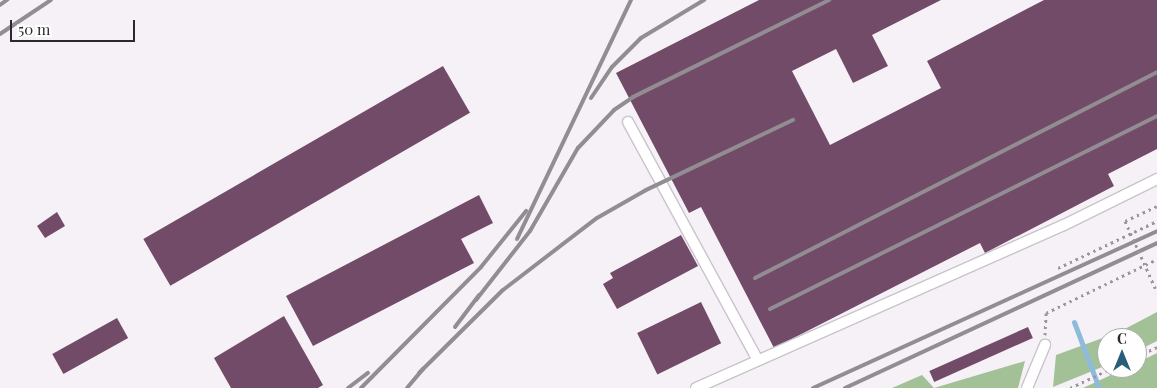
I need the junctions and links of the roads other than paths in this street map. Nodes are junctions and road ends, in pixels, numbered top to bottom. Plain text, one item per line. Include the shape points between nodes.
1 (628, 122) dead end
2 (1157, 179) edge
3 (1045, 345) road end
4 (758, 360) junction
5 (696, 388) edge
6 (1027, 388) edge

1 - 4 lane
2 - 4 lane via 1064,225
3 - 6 lane
4 - 5 lane

